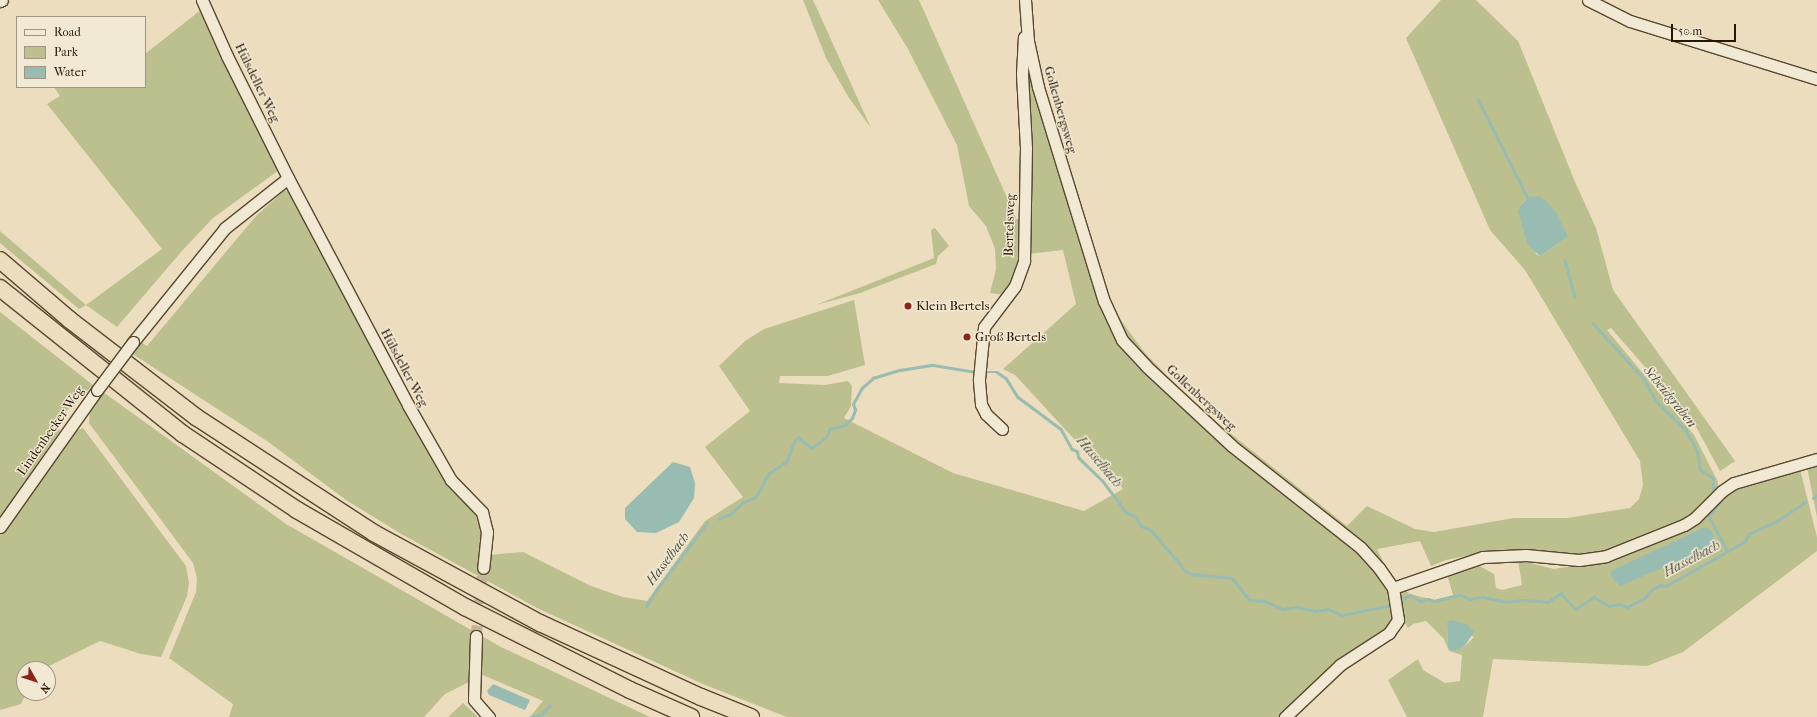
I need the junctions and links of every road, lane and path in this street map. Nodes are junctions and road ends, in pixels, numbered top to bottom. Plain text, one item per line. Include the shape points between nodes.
1 (202, 0) edge
2 (1024, 0) edge
3 (1588, 0) edge
4 (1026, 27) junction
5 (1817, 79) edge
6 (288, 178) junction
7 (0, 260) edge
8 (0, 288) edge
9 (1002, 429) dead end
10 (1817, 459) edge
11 (0, 527) edge
12 (483, 568) tunnel mouth
13 (1393, 592) junction
14 (476, 636) tunnel mouth
15 (488, 717) edge
16 (691, 717) edge
17 (751, 717) edge
18 (1286, 717) edge

1 - 6 street, Hülsdeller Weg
2 - 4 street, Gollenbergsweg
3 - 5 street via 1630,21
4 - 9 street, Bertelsweg via 1022,44 1026,148 1024,261 1011,292 986,322 980,374 981,404 986,414
4 - 13 street, Gollenbergsweg via 1038,87 1104,301 1122,340 1146,366 1232,446 1361,548 1379,568
6 - 11 street, Lindenbecker Weg, bridge via 225,228 133,342
6 - 12 street, Hülsdeller Weg via 429,443 451,480 482,512 486,532
7 - 17 highway via 70,320 196,417 374,533 540,623 701,697
8 - 16 highway via 183,434 297,510 466,608 630,690
10 - 13 street via 1734,484 1722,491 1695,518 1684,525 1606,556 1579,560 1526,555 1483,556
13 - 18 street, Gollenbergsweg via 1398,615 1389,633 1340,665
14 - 15 street via 474,700

